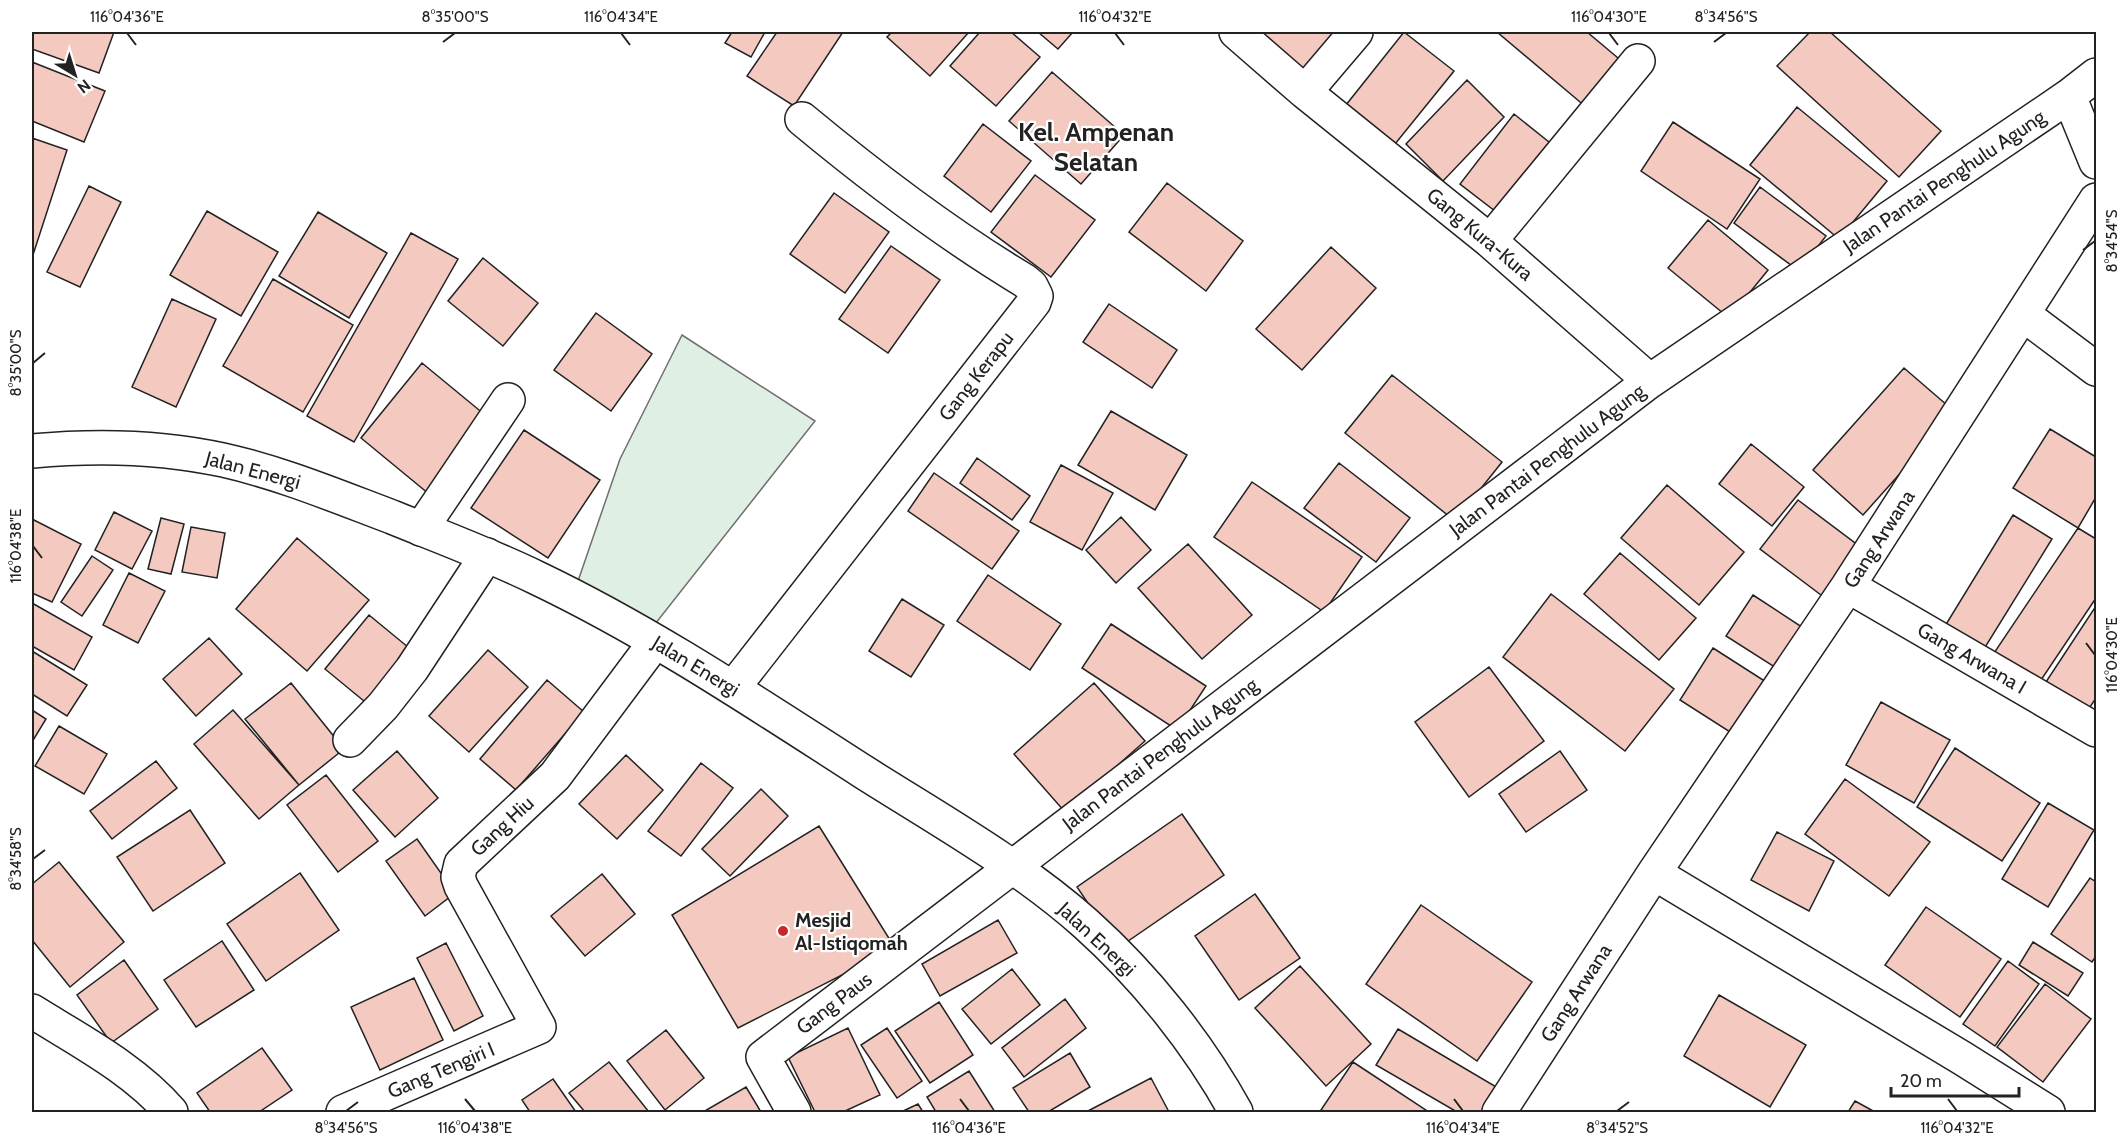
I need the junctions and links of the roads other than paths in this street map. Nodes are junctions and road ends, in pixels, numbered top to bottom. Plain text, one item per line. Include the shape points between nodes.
1 (1236, 32) edge
2 (1356, 32) edge
3 (1638, 61) dead end
4 (2097, 75) edge
5 (1305, 92) junction
6 (2069, 96) junction
7 (802, 119) dead end
8 (2097, 162) edge
9 (2097, 200) edge
10 (1490, 241) junction
11 (2024, 315) junction
12 (2097, 369) edge
13 (1650, 381) junction
14 (508, 400) dead end
15 (32, 451) edge
16 (421, 529) junction
17 (487, 555) junction
18 (1848, 586) junction
19 (655, 642) junction
20 (733, 688) junction
21 (2097, 730) edge
22 (350, 740) dead end
23 (1012, 867) junction
24 (1654, 873) junction
25 (32, 1011) edge
26 (539, 1027) joint
27 (171, 1113) edge
28 (343, 1113) edge
29 (794, 1113) edge
30 (1236, 1113) edge
31 (1499, 1113) edge
32 (2048, 1113) edge

1 - 5 main road, Gang Kura-Kura
2 - 5 main road
3 - 10 main road
4 - 6 main road, Jalan Pantai Penghulu Agung
5 - 10 main road, Gang Kura-Kura
6 - 8 main road
6 - 13 main road, Jalan Pantai Penghulu Agung
7 - 20 main road, Gang Kerapu via 974,250 1026,281 1036,296
9 - 11 main road, Gang Arwana
10 - 13 main road, Gang Kura-Kura
11 - 12 main road
11 - 18 main road, Gang Arwana
13 - 23 main road, Jalan Pantai Penghulu Agung
14 - 16 main road
15 - 16 main road, Jalan Energi via 139,447 221,460 290,479
16 - 17 main road, Jalan Energi
17 - 19 main road, Jalan Energi
17 - 22 main road via 412,669
18 - 21 main road, Gang Arwana I
18 - 24 main road, Gang Arwana
19 - 20 main road, Jalan Energi
19 - 26 main road, Gang Hiu via 555,776 461,864 461,886
20 - 23 main road, Jalan Energi
23 - 29 main road, Gang Paus via 764,1057
23 - 30 main road, Jalan Energi via 1084,922 1122,959 1210,1067
24 - 31 main road, Gang Arwana
24 - 32 main road
25 - 27 main road via 114,1063
26 - 28 main road, Gang Tengiri I

